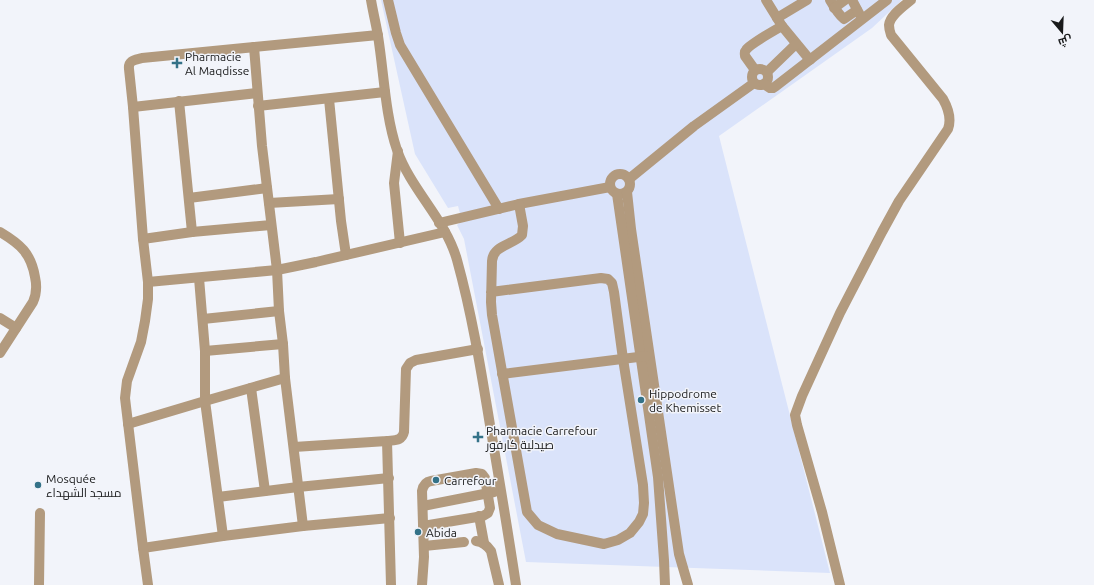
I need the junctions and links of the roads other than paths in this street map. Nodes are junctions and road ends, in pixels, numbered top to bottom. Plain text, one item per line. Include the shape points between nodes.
1 (371, 0) edge
2 (388, 0) edge
3 (766, 0) edge
4 (807, 0) edge
5 (845, 0) edge
6 (852, 0) edge
7 (887, 0) edge
8 (911, 0) edge
9 (832, 4) edge
10 (857, 10) junction
11 (863, 20) junction
12 (779, 22) junction
13 (378, 35) junction
14 (796, 44) junction
15 (254, 47) junction
16 (810, 60) junction
17 (755, 70) junction
18 (767, 72) junction
19 (754, 82) junction
20 (764, 84) junction
21 (385, 92) junction
22 (257, 93) junction
23 (329, 99) junction
24 (179, 101) junction
25 (258, 106) junction
26 (133, 107) junction
27 (398, 151) junction
28 (628, 179) junction
29 (267, 188) junction
30 (618, 191) junction
31 (189, 198) junction
32 (339, 199) junction
33 (268, 203) junction
34 (519, 204) junction
35 (499, 209) junction
36 (440, 223) junction
37 (271, 225) junction
38 (0, 232) edge
39 (192, 232) junction
40 (445, 232) junction
41 (142, 239) junction
42 (400, 243) junction
43 (346, 255) junction
44 (277, 270) junction
45 (199, 278) junction
46 (148, 282) junction
47 (491, 292) junction
48 (279, 310) junction
49 (0, 318) edge
50 (203, 319) junction
51 (16, 328) junction
52 (283, 344) junction
53 (478, 350) junction
54 (205, 351) junction
55 (0, 353) edge
56 (645, 356) junction
57 (623, 359) junction
58 (502, 374) junction
59 (285, 378) junction
60 (251, 388) junction
61 (205, 400) junction
62 (128, 424) junction
63 (387, 441) junction
64 (294, 447) junction
65 (389, 478) junction
66 (298, 487) junction
67 (265, 491) junction
68 (501, 491) junction
69 (488, 493) junction
70 (218, 497) junction
71 (423, 506) junction
72 (40, 513) dead end
73 (479, 516) junction
74 (390, 518) junction
75 (303, 526) junction
76 (423, 526) junction
77 (223, 536) junction
78 (464, 542) dead end
79 (424, 546) junction
80 (143, 548) junction
81 (39, 585) edge
82 (148, 585) edge
83 (391, 585) edge
84 (422, 585) edge
85 (499, 585) edge
86 (516, 585) edge
87 (665, 585) edge
88 (688, 585) edge
89 (840, 585) edge

1 - 13 street
2 - 35 street via 400,45
3 - 12 street
4 - 12 street
5 - 9 street
6 - 10 street
7 - 11 street
8 - 89 street via 889,23 890,30 894,39 943,99 950,123 882,232 831,330 796,415 796,425 822,512
9 - 10 street via 844,19
10 - 11 street
11 - 16 street
12 - 14 street
12 - 17 street via 745,51 745,56
13 - 15 street
13 - 21 street
14 - 16 street
14 - 18 street
15 - 22 street
15 - 26 street via 132,60 129,66
16 - 20 street via 773,88
17 - 18 street via 763,69
17 - 19 street via 751,77
18 - 20 street via 768,78
19 - 20 street
19 - 28 street
21 - 23 street
21 - 27 street
22 - 24 street
22 - 25 street
23 - 25 street
23 - 32 street
24 - 26 street
24 - 31 street
25 - 29 street
26 - 41 street
27 - 36 street via 413,181
27 - 42 street via 394,183
28 - 30 street via 630,186
28 - 30 street via 622,174 612,179
29 - 31 street
29 - 33 street
30 - 34 street
30 - 56 street
31 - 39 street
32 - 33 street
32 - 43 street
33 - 37 street
34 - 35 street
34 - 47 street via 522,234 494,253
35 - 36 street
36 - 40 street
37 - 39 street
37 - 44 street
38 - 51 street via 28,254 37,284 35,298
39 - 41 street
40 - 42 street
40 - 53 street via 457,259
41 - 46 street
42 - 43 street
43 - 44 street
44 - 45 street
44 - 48 street
45 - 46 street
45 - 50 street
46 - 62 street via 143,335 126,386
47 - 57 street via 608,279 614,292
47 - 58 street
48 - 50 street
48 - 52 street
49 - 51 street
50 - 54 street
51 - 55 street
52 - 54 street
52 - 59 street
53 - 63 street via 410,363 406,369 403,436 401,439
53 - 68 street
54 - 61 street
56 - 57 street
56 - 87 street via 658,477
56 - 88 street via 679,554
57 - 58 street
57 - 58 street via 642,478 643,514 630,533 604,544 557,534 538,525 527,512
59 - 60 street
59 - 64 street
60 - 61 street
60 - 67 street
61 - 62 street
61 - 70 street
62 - 80 street
63 - 64 street
63 - 65 street
64 - 66 street
65 - 66 street
65 - 74 street
66 - 67 street
66 - 75 street
67 - 70 street
68 - 69 street
68 - 86 street
69 - 71 street
69 - 71 street via 485,478 479,473 431,481 425,483 422,488
69 - 73 street via 490,511
70 - 77 street
71 - 76 street
72 - 81 street
73 - 76 street
73 - 85 street via 480,542 491,551
74 - 75 street
74 - 83 street
75 - 77 street
76 - 79 street
77 - 80 street
78 - 79 street
79 - 84 street
80 - 82 street

